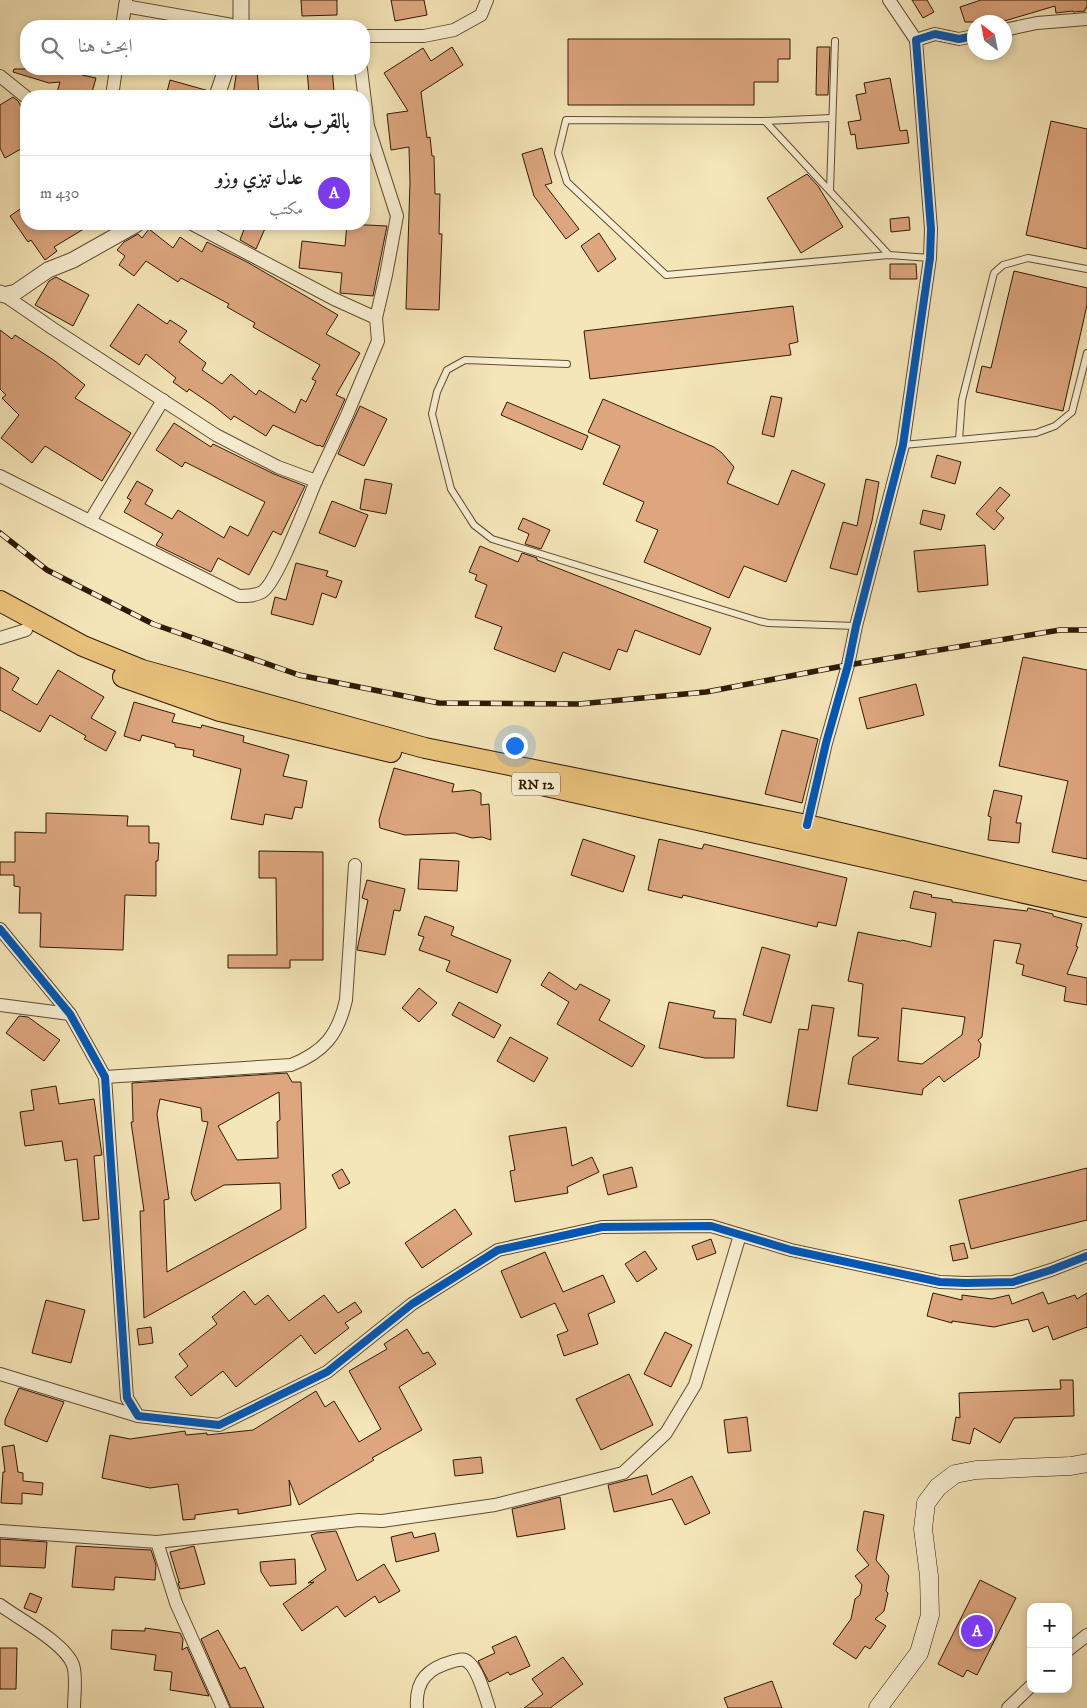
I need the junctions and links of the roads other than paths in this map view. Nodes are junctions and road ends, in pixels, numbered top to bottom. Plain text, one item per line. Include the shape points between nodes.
1 (241, 0) edge
2 (487, 0) edge
3 (889, 0) edge
4 (125, 3) edge
5 (1087, 19) edge
6 (123, 20) edge
7 (209, 20) edge
8 (239, 20) edge
9 (1012, 29) edge
10 (370, 36) edge
11 (967, 37) edge
12 (916, 40) junction
13 (835, 41) dead end
14 (115, 75) edge
15 (224, 75) edge
16 (362, 75) edge
17 (0, 76) edge
18 (113, 90) edge
19 (219, 90) edge
20 (364, 90) edge
21 (20, 92) edge
22 (832, 118) junction
23 (765, 121) junction
24 (370, 132) edge
25 (830, 190) junction
26 (126, 230) edge
27 (203, 230) edge
28 (889, 255) junction
29 (930, 258) junction
30 (1087, 268) edge
31 (2, 294) edge
32 (376, 318) junction
33 (1087, 353) edge
34 (567, 364) dead end
35 (163, 400) junction
36 (959, 440) junction
37 (903, 446) junction
38 (0, 476) edge
39 (316, 481) junction
40 (90, 521) junction
41 (0, 601) edge
42 (0, 617) edge
43 (856, 626) junction
44 (26, 630) junction
45 (0, 638) edge
46 (807, 825) junction
47 (355, 865) dead end
48 (1087, 892) edge
49 (1087, 907) edge
50 (0, 929) edge
51 (0, 1005) edge
52 (70, 1014) junction
53 (105, 1077) junction
54 (740, 1235) junction
55 (1087, 1256) edge
56 (0, 1374) edge
57 (138, 1416) junction
58 (1087, 1463) edge
59 (0, 1531) edge
60 (157, 1542) junction
61 (0, 1605) edge
62 (1087, 1635) edge
63 (1071, 1648) edge
64 (1027, 1690) edge
65 (74, 1708) edge
66 (223, 1708) edge
67 (417, 1708) edge
68 (490, 1708) edge
69 (878, 1708) edge
70 (1008, 1708) edge

1 - 8 street
2 - 10 street via 481,14 454,30 424,36
3 - 12 street
4 - 6 street
4 - 7 street
5 - 9 street
11 - 12 street via 935,34
12 - 29 street via 931,229
13 - 22 lane
14 - 18 street
15 - 19 street
16 - 20 street
17 - 21 street
22 - 23 lane
22 - 25 lane
23 - 25 lane
23 - 28 lane via 566,120 558,153 567,182 666,275
24 - 32 street via 397,216
25 - 28 lane
26 - 31 street via 48,270 16,292
27 - 32 street via 334,300
28 - 29 lane
29 - 37 street
30 - 36 lane via 1028,258 1003,265 994,273 962,400
31 - 35 street
32 - 39 street via 378,341
33 - 36 lane via 1072,412 1055,426 1036,433
34 - 43 lane via 465,360 447,370 432,414 451,489 474,525 492,539 768,623
35 - 39 street via 216,435 269,463
35 - 40 street
36 - 37 lane
37 - 43 street
38 - 40 street
39 - 40 street via 275,577 263,592 252,596 239,596
41 - 46 highway, RN 12 via 83,646 133,666 236,696 425,748
42 - 44 highway, RN 12
43 - 46 street
44 - 45 street
44 - 49 highway, RN 12 via 112,673 220,711
46 - 48 highway, RN 12
47 - 53 street via 346,1000 334,1034 322,1048 290,1065
50 - 52 street
51 - 52 street
52 - 53 street
53 - 57 street via 127,1398
54 - 55 street via 791,1250 949,1282 1012,1282
54 - 57 street via 711,1226 602,1227 498,1250 412,1304 327,1372 219,1425
54 - 60 street via 695,1385 666,1433 623,1473 495,1505 382,1521 359,1520
56 - 57 street
58 - 69 main road via 976,1470 955,1474 938,1487 926,1503 923,1528 930,1614 919,1653
59 - 60 street
60 - 66 street via 176,1603
61 - 65 street via 55,1642 67,1654 73,1665
62 - 63 street
64 - 70 street
67 - 68 street via 417,1689 424,1678 436,1666 461,1659 473,1667

